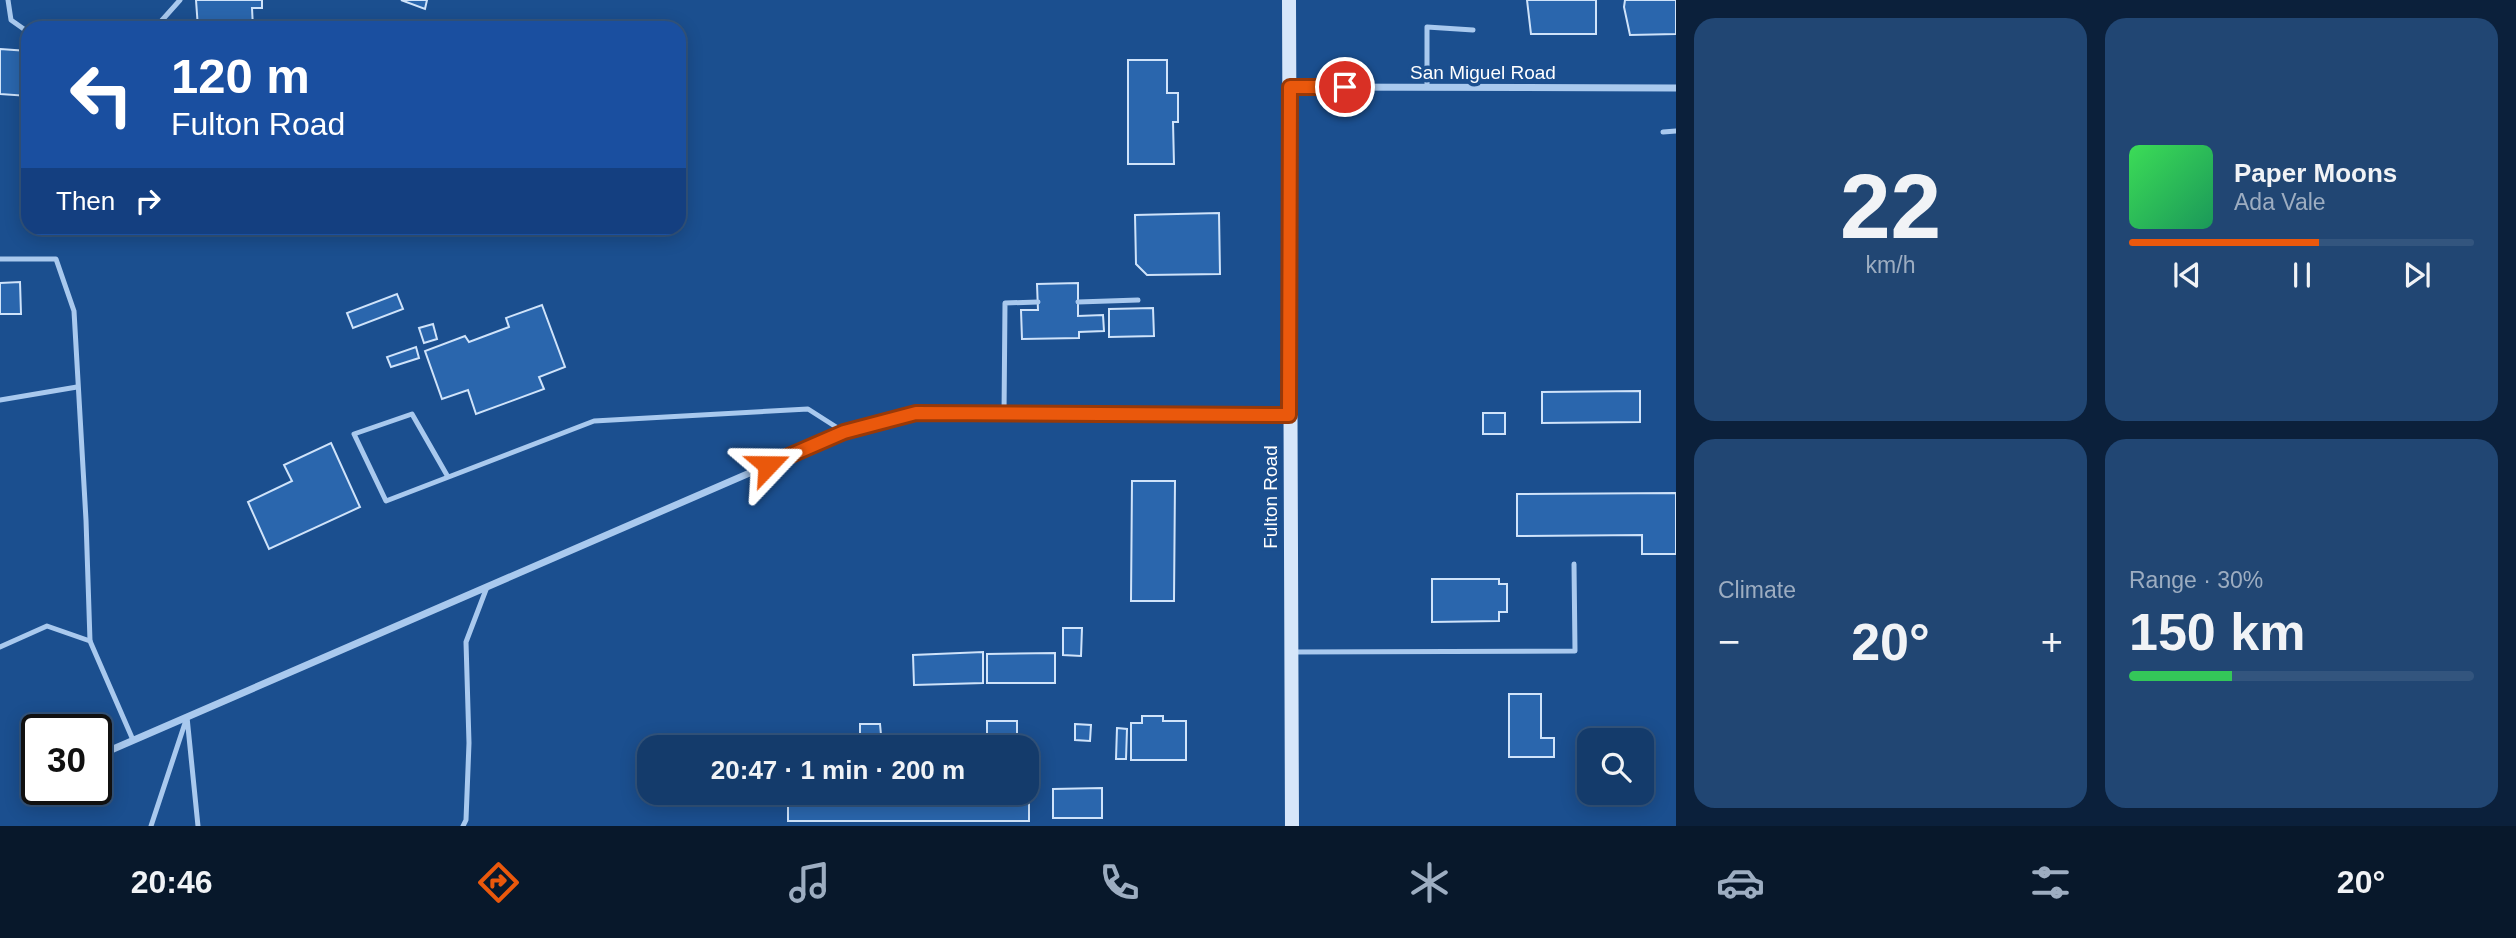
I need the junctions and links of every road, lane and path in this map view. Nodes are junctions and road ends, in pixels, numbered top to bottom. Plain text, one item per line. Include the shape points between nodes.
1 (8, 0) edge
2 (180, 0) edge
3 (1289, 0) edge
4 (161, 21) edge
5 (21, 27) edge
6 (1473, 30) dead end
7 (1290, 87) junction
8 (1427, 87) junction
9 (1676, 88) edge
10 (1676, 131) edge
11 (1663, 132) dead end
12 (0, 259) edge
13 (1138, 300) dead end
14 (1038, 302) dead end
15 (1078, 302) dead end
16 (77, 387) junction
17 (0, 400) edge
18 (1004, 415) junction
19 (1289, 415) junction
20 (844, 432) junction
21 (448, 477) junction
22 (1574, 564) dead end
23 (487, 587) junction
24 (90, 641) junction
25 (0, 646) edge
26 (1291, 652) junction
27 (187, 717) junction
28 (133, 740) junction
29 (112, 749) edge
30 (151, 826) edge
31 (198, 826) edge
32 (463, 826) edge
33 (1292, 826) edge

1 - 5 lane via 11,20
2 - 4 lane
3 - 7 main road, Fulton Road
6 - 8 lane via 1427,27
7 - 8 street, San Miguel Road
7 - 19 main road, Fulton Road
8 - 9 street, San Miguel Road
10 - 11 lane
12 - 16 lane via 56,259 74,311
13 - 15 lane
14 - 18 lane via 1005,303
16 - 17 lane
16 - 24 lane
18 - 19 street
18 - 20 street via 916,413
19 - 26 main road, Fulton Road
20 - 21 lane via 808,409 594,421
20 - 23 street
21 - 21 lane via 386,501 354,435 412,414
22 - 26 lane via 1576,651
23 - 27 street
23 - 32 lane via 466,642 470,743
24 - 25 lane via 47,626
24 - 28 lane
26 - 33 main road, Fulton Road
27 - 28 street
27 - 30 lane
27 - 31 lane
28 - 29 street

